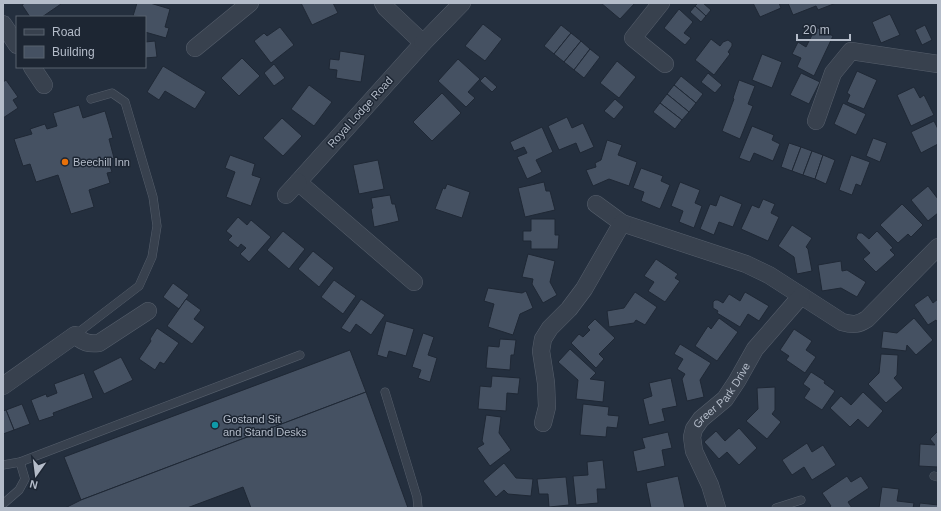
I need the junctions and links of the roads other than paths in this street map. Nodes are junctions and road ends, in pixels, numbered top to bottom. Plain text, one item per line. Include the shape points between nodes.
1 (250, 3) edge
2 (383, 3) edge
3 (462, 3) edge
4 (661, 3) edge
5 (3, 24) edge
6 (423, 43) junction
7 (16, 44) edge
8 (195, 48) dead end
9 (665, 64) dead end
10 (938, 64) edge
11 (33, 68) edge
12 (44, 85) dead end
13 (91, 99) dead end
14 (816, 121) dead end
15 (298, 182) junction
16 (286, 195) dead end
17 (596, 204) dead end
18 (622, 223) junction
19 (938, 247) edge
20 (414, 282) dead end
21 (801, 296) junction
22 (148, 311) dead end
23 (75, 335) junction
24 (300, 355) dead end
25 (3, 386) edge
26 (385, 392) dead end
27 (543, 424) dead end
28 (20, 462) junction
29 (3, 465) edge
30 (801, 500) dead end
31 (3, 504) edge
32 (418, 508) edge
33 (717, 508) edge
34 (776, 508) edge

1 - 8 street
2 - 6 street
3 - 6 street, Royal Lodge Road
4 - 9 street via 633,38
5 - 7 street
6 - 15 street, Royal Lodge Road
10 - 14 street via 851,51 833,72
11 - 12 street
13 - 23 lane via 112,93 125,102 153,197 157,226 152,257 139,286
15 - 16 street, Royal Lodge Road
15 - 20 street
17 - 18 street
18 - 21 street via 746,264 769,275
18 - 27 street via 584,290 543,339 541,351 547,407
19 - 21 street via 860,324 842,322
21 - 33 street, Greer Park Drive via 755,349 725,398 694,428 694,451 710,485
22 - 23 street via 99,343 84,343
23 - 25 street
24 - 28 lane
26 - 32 lane via 417,497
28 - 29 lane
28 - 31 lane via 25,479 19,490
30 - 34 lane

